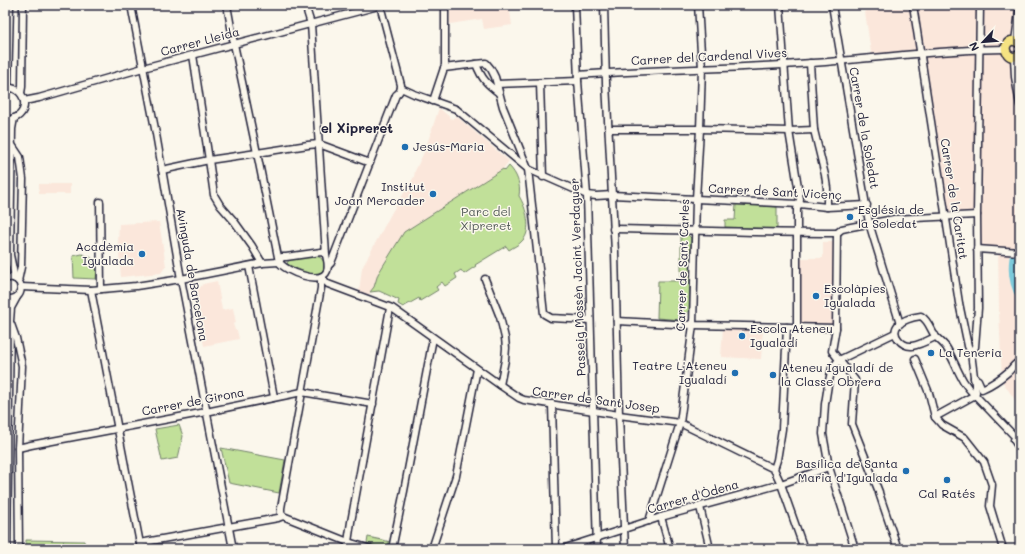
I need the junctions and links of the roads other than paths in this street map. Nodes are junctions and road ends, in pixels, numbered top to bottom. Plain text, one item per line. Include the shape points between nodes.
1 (10, 5) edge
2 (23, 5) edge
3 (131, 5) edge
4 (227, 5) edge
5 (305, 5) edge
6 (381, 5) edge
7 (445, 5) edge
8 (575, 5) edge
9 (604, 5) edge
10 (698, 5) edge
11 (780, 5) edge
12 (832, 5) edge
13 (914, 5) edge
14 (980, 5) edge
15 (1020, 5) edge
16 (311, 24) junction
17 (1017, 42) edge
18 (234, 44) junction
19 (1006, 49) junction
20 (979, 50) junction
21 (920, 53) junction
22 (193, 54) junction
23 (1017, 56) edge
24 (841, 61) junction
25 (810, 63) junction
26 (476, 64) junction
27 (784, 64) junction
28 (143, 68) junction
29 (444, 68) junction
30 (702, 68) junction
31 (606, 73) junction
32 (578, 78) junction
33 (540, 83) junction
34 (497, 84) junction
35 (7, 88) edge
36 (401, 88) junction
37 (21, 93) junction
38 (499, 93) junction
39 (433, 101) junction
40 (24, 102) junction
41 (1020, 105) edge
42 (5, 118) edge
43 (14, 118) junction
44 (609, 129) junction
45 (700, 129) junction
46 (814, 130) junction
47 (789, 131) junction
48 (5, 135) edge
49 (12, 144) junction
50 (320, 144) junction
51 (257, 153) junction
52 (209, 160) junction
53 (370, 163) junction
54 (528, 169) junction
55 (162, 170) junction
56 (543, 177) junction
57 (5, 193) edge
58 (587, 195) junction
59 (612, 195) junction
60 (696, 199) junction
61 (100, 202) dead end
62 (799, 204) junction
63 (867, 205) junction
64 (827, 207) junction
65 (977, 214) junction
66 (945, 216) junction
67 (869, 223) junction
68 (613, 229) junction
69 (696, 230) junction
70 (796, 233) junction
71 (837, 233) junction
72 (977, 249) junction
73 (1020, 252) edge
74 (326, 255) junction
75 (279, 262) junction
76 (262, 263) junction
77 (248, 266) junction
78 (328, 266) junction
79 (321, 277) junction
80 (5, 278) edge
81 (181, 279) junction
82 (485, 279) dead end
83 (17, 280) junction
84 (21, 287) junction
85 (101, 289) junction
86 (92, 290) junction
87 (17, 297) junction
88 (5, 298) edge
89 (390, 308) junction
90 (590, 320) junction
91 (10, 321) junction
92 (617, 321) junction
93 (977, 323) junction
94 (900, 324) junction
95 (693, 325) junction
96 (963, 326) junction
97 (787, 327) junction
98 (797, 327) junction
99 (836, 328) junction
100 (895, 333) junction
101 (935, 335) junction
102 (433, 338) junction
103 (971, 352) junction
104 (915, 359) dead end
105 (839, 360) junction
106 (1020, 362) edge
107 (478, 369) junction
108 (974, 378) junction
109 (500, 385) junction
110 (302, 392) junction
111 (975, 395) junction
112 (274, 397) junction
113 (373, 404) junction
114 (552, 404) junction
115 (593, 410) junction
116 (206, 412) junction
117 (619, 416) junction
118 (935, 418) junction
119 (680, 423) junction
120 (118, 428) junction
121 (1010, 433) junction
122 (1020, 442) edge
123 (18, 448) junction
124 (1020, 449) edge
125 (829, 467) junction
126 (774, 468) junction
127 (781, 484) junction
128 (700, 507) junction
129 (283, 516) junction
130 (661, 517) junction
131 (649, 521) junction
132 (228, 527) junction
133 (623, 529) junction
134 (597, 538) junction
135 (348, 542) junction
136 (140, 546) edge
137 (7, 549) edge
138 (19, 549) edge
139 (232, 549) edge
140 (348, 549) edge
141 (371, 549) edge
142 (392, 549) edge
143 (432, 549) edge
144 (556, 549) edge
145 (562, 549) edge
146 (597, 549) edge
147 (624, 549) edge
148 (670, 549) edge
149 (710, 549) edge
150 (804, 549) edge
151 (855, 549) edge
152 (898, 549) edge
153 (1003, 549) edge

1 - 35 street
2 - 37 street
3 - 28 street, Avinguda de Barcelona
4 - 18 street
5 - 16 street
6 - 16 street, Carrer Lleida
6 - 36 street
7 - 29 street
8 - 32 street, Passeig Mossèn Jacint Verdaguer
9 - 31 street
10 - 30 street, Carrer de Sant Carles
11 - 27 street
12 - 24 street, Carrer de la Soledat
13 - 21 street, Carrer de la Caritat
14 - 20 street
15 - 17 street
16 - 18 street, Carrer Lleida
16 - 50 street
17 - 19 main road via 1008,43
18 - 22 street, Carrer Lleida
18 - 51 street
19 - 20 street, Carrer del Cardenal Vives
19 - 23 main road via 1008,55
20 - 21 street, Carrer del Cardenal Vives
20 - 65 street
21 - 24 street, Carrer del Cardenal Vives
21 - 66 street, Carrer de la Caritat
22 - 28 street, Carrer Lleida
22 - 52 street
23 - 41 street via 1015,77
24 - 25 street, Carrer del Cardenal Vives
24 - 63 street, Carrer de la Soledat
25 - 27 street, Carrer del Cardenal Vives
25 - 46 street
26 - 29 street
26 - 34 street via 486,63
26 - 38 street via 480,75
27 - 30 street, Carrer del Cardenal Vives
27 - 47 street
28 - 40 street, Carrer Lleida
28 - 55 street, Avinguda de Barcelona
29 - 39 street
30 - 31 street, Carrer del Cardenal Vives
30 - 45 street, Carrer de Sant Carles
31 - 32 street, Carrer del Cardenal Vives
31 - 44 street
32 - 33 street, Carrer del Cardenal Vives
32 - 58 street, Passeig Mossèn Jacint Verdaguer
33 - 34 street, Carrer del Cardenal Vives
33 - 56 street
34 - 38 street
35 - 37 street
36 - 39 street, Carrer de Sant Vicenç
36 - 53 street
37 - 40 street
38 - 54 street
39 - 54 street, Carrer de Sant Vicenç via 456,109
40 - 43 street via 22,112
42 - 43 street
43 - 49 street
44 - 45 street
44 - 59 street
45 - 47 street
45 - 60 street, Carrer de Sant Carles
46 - 47 street
46 - 64 street via 825,175
47 - 62 street
48 - 57 street
49 - 83 street via 10,255
49 - 83 street via 20,157 23,179 21,267
50 - 51 street
50 - 53 street
50 - 74 street
51 - 52 street
51 - 75 street
52 - 55 street
52 - 76 street via 214,195
53 - 78 street
54 - 56 street, Carrer de Sant Vicenç
54 - 90 street via 544,314 550,318
55 - 81 street, Avinguda de Barcelona
56 - 58 street, Carrer de Sant Vicenç
58 - 59 street, Carrer de Sant Vicenç
58 - 90 street, Passeig Mossèn Jacint Verdaguer
59 - 60 street, Carrer de Sant Vicenç
59 - 68 street
60 - 62 street, Carrer de Sant Vicenç
60 - 69 street, Carrer de Sant Carles
61 - 85 street
62 - 64 street, Carrer de Sant Vicenç
62 - 70 street
63 - 64 street, Carrer de Sant Vicenç
63 - 67 street, Carrer de la Soledat
65 - 66 street
65 - 72 street
66 - 67 street
66 - 96 street, Carrer de la Caritat
67 - 71 street via 842,229
67 - 94 street, Carrer de la Soledat
68 - 69 street
68 - 92 street
69 - 70 street
69 - 95 street, Carrer de Sant Carles
70 - 71 street
70 - 98 street
71 - 99 street
72 - 73 street
72 - 93 street
74 - 75 street via 321,252 282,257
74 - 78 street
75 - 76 street
75 - 79 street via 297,273
76 - 77 street
77 - 81 street
77 - 112 street
78 - 79 street via 328,270
79 - 89 street, Carrer de Sant Josep via 328,284
79 - 110 street
80 - 83 street
81 - 85 street
81 - 116 street, Avinguda de Barcelona
82 - 109 street via 500,317 505,338 505,360
83 - 84 street
84 - 86 street
84 - 87 street
85 - 86 street
86 - 120 street
87 - 88 street
87 - 91 street via 11,308
89 - 102 street, Carrer de Sant Josep
89 - 113 street
90 - 115 street, Passeig Mossèn Jacint Verdaguer
91 - 123 street via 22,366
91 - 137 street
92 - 95 street
92 - 117 street
93 - 96 street
93 - 103 street via 975,347
94 - 100 street
94 - 101 street via 922,316 926,318
95 - 97 street
95 - 119 street, Carrer de Sant Carles
96 - 103 street, Carrer de la Caritat
97 - 98 street
97 - 126 street via 782,429
98 - 99 street
99 - 105 street via 832,351
100 - 101 street via 901,343 911,346
100 - 105 street
101 - 111 street via 946,347 968,389
102 - 107 street, Carrer de Sant Josep
102 - 142 street
103 - 108 street, Carrer de la Caritat
104 - 118 street via 929,393
105 - 125 street via 832,368 825,404 823,434
105 - 152 street via 856,380 852,424 880,492
106 - 108 street via 982,389 978,380
107 - 109 street, Carrer de Sant Josep
107 - 143 street via 456,476
108 - 111 street, Carrer de la Caritat
109 - 114 street, Carrer de Sant Josep via 524,400
110 - 112 street, Carrer de Girona
110 - 113 street, Carrer de Girona
110 - 129 street via 281,508
111 - 118 street
111 - 121 street
112 - 116 street, Carrer de Girona
113 - 135 street
114 - 115 street, Carrer de Sant Josep
114 - 144 street
115 - 117 street, Carrer de Sant Josep
115 - 134 street, Passeig Mossèn Jacint Verdaguer
116 - 120 street, Carrer de Girona
116 - 132 street, Avinguda de Barcelona
117 - 119 street, Carrer de Sant Josep
117 - 133 street
118 - 153 street via 965,438 984,462 992,485 990,506
119 - 126 street, Carrer de Sant Josep
119 - 131 street, Carrer de Sant Carles
120 - 123 street, Carrer de Girona
120 - 136 street
121 - 122 street
121 - 124 street
123 - 138 street
125 - 127 street, Carrer d'Òdena
125 - 151 street
126 - 127 street
127 - 128 street, Carrer d'Òdena
127 - 150 street
128 - 130 street, Carrer d'Òdena
128 - 149 street
129 - 132 street
129 - 135 street
130 - 131 street, Carrer d'Òdena
130 - 148 street
131 - 133 street, Carrer d'Òdena
132 - 136 street
132 - 139 street, Avinguda de Barcelona
133 - 134 street, Carrer d'Òdena
133 - 147 street
134 - 145 street, Carrer d'Òdena
134 - 146 street, Passeig Mossèn Jacint Verdaguer
135 - 140 street
135 - 141 street

